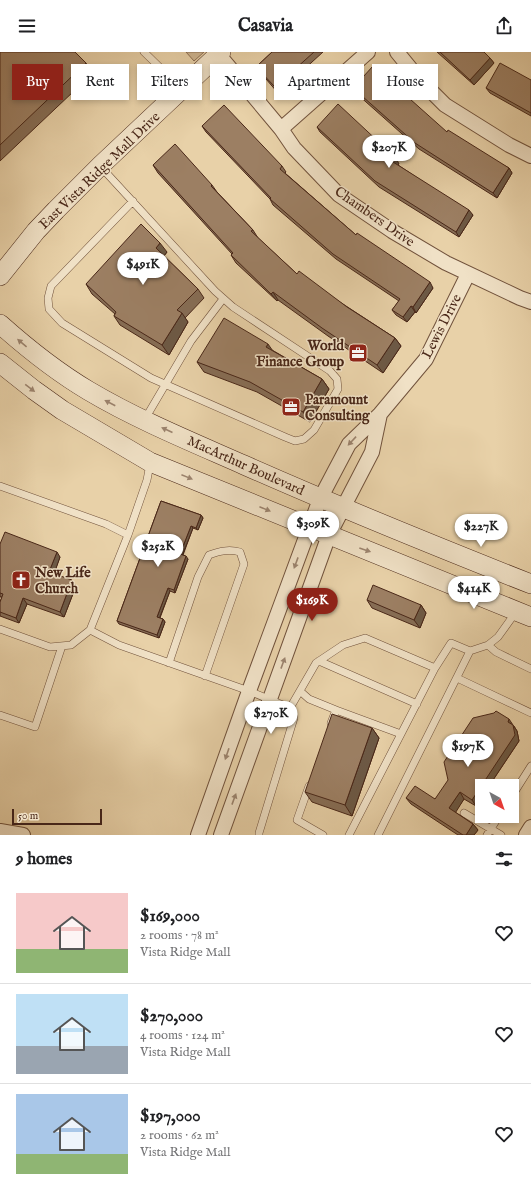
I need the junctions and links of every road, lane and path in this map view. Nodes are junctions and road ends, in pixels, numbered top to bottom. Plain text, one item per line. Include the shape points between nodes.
1 (144, 52) edge
2 (368, 52) edge
3 (397, 52) edge
4 (220, 53) edge
5 (156, 64) edge
6 (202, 70) edge
7 (170, 100) edge
8 (281, 129) junction
9 (531, 156) edge
10 (100, 166) junction
11 (133, 201) junction
12 (468, 274) junction
13 (0, 276) edge
14 (223, 299) junction
15 (531, 302) edge
16 (0, 324) edge
17 (0, 363) edge
18 (165, 384) junction
19 (380, 414) junction
20 (145, 420) junction
21 (150, 462) junction
22 (0, 486) edge
23 (320, 499) junction
24 (342, 508) junction
25 (310, 527) junction
26 (128, 535) junction
27 (329, 535) junction
28 (531, 584) edge
29 (524, 614) edge
30 (0, 629) edge
31 (90, 630) junction
32 (488, 645) junction
33 (62, 646) junction
34 (470, 651) junction
35 (319, 661) junction
36 (169, 663) junction
37 (435, 668) junction
38 (531, 669) edge
39 (206, 676) junction
40 (457, 678) junction
41 (249, 691) junction
42 (300, 691) junction
43 (270, 700) junction
44 (417, 704) junction
45 (290, 708) junction
46 (336, 710) junction
47 (531, 713) edge
48 (0, 715) edge
49 (328, 732) edge
50 (401, 734) junction
51 (531, 766) edge
52 (313, 776) edge
53 (519, 785) edge
54 (464, 813) dead end
55 (495, 823) edge
56 (531, 827) edge
57 (0, 831) edge
58 (489, 832) edge
59 (23, 835) edge
60 (198, 835) edge
61 (221, 835) edge
62 (259, 835) edge
63 (323, 835) edge
64 (349, 835) edge
65 (378, 835) edge
66 (501, 835) edge
67 (526, 835) edge

1 - 5 lane
2 - 8 street
3 - 9 street via 445,105
4 - 6 main road, East Vista Ridge Mall Drive
4 - 8 street, Chambers Drive
7 - 10 main road, East Vista Ridge Mall Drive
8 - 12 street, Chambers Drive via 294,148 340,195 392,231
10 - 11 lane
10 - 13 main road, East Vista Ridge Mall Drive via 36,231
11 - 14 lane
11 - 18 lane via 51,286 49,309 62,323 139,372
12 - 15 street, Chambers Drive
12 - 19 street, Lewis Drive via 426,359
14 - 18 lane via 191,341
14 - 18 lane via 330,370 337,379 338,389 314,430 304,439 294,441
20 -> 16 main road, MacArthur Boulevard via 89,391 60,372
17 -> 21 main road via 62,410
18 - 20 lane
19 -> 23 street, Lewis Drive via 349,444
19 - 24 street, Lewis Drive via 372,452
23 -> 20 main road, MacArthur Boulevard
21 -> 25 main road
21 - 26 lane via 147,480
22 - 26 lane via 106,524
23 - 24 main road, MacArthur Boulevard
23 - 25 street, Lewis Drive
24 - 27 street, Lewis Drive
24 - 28 main road, MacArthur Boulevard
25 - 27 main road
25 -> 41 street, Lewis Drive
26 - 31 lane
27 -> 29 main road
43 -> 27 street, Lewis Drive
29 - 32 lane
30 - 33 lane via 50,647
31 - 33 lane via 71,645
31 - 36 lane via 118,645
32 - 34 lane
32 - 38 lane via 496,652
33 - 48 lane via 35,727
34 - 37 lane via 451,643
34 - 40 lane
35 - 37 lane via 344,645 365,638
35 - 42 lane
35 - 44 lane
36 - 39 lane
36 - 39 lane via 198,577 209,555 226,550 240,552 244,564
37 - 44 lane
39 - 41 lane
40 - 47 lane
40 - 65 lane
41 - 43 lane
41 -> 60 street, Lewis Drive
42 - 45 lane
42 - 46 lane via 309,699
43 - 45 lane
61 -> 43 street, Lewis Drive
44 - 50 lane
45 - 62 lane via 294,718
46 - 49 lane
46 - 50 lane
50 - 64 lane
51 - 53 lane
52 - 63 lane via 298,820
54 - 58 lane
55 - 58 lane
56 - 67 street
57 - 59 street
58 - 66 lane

